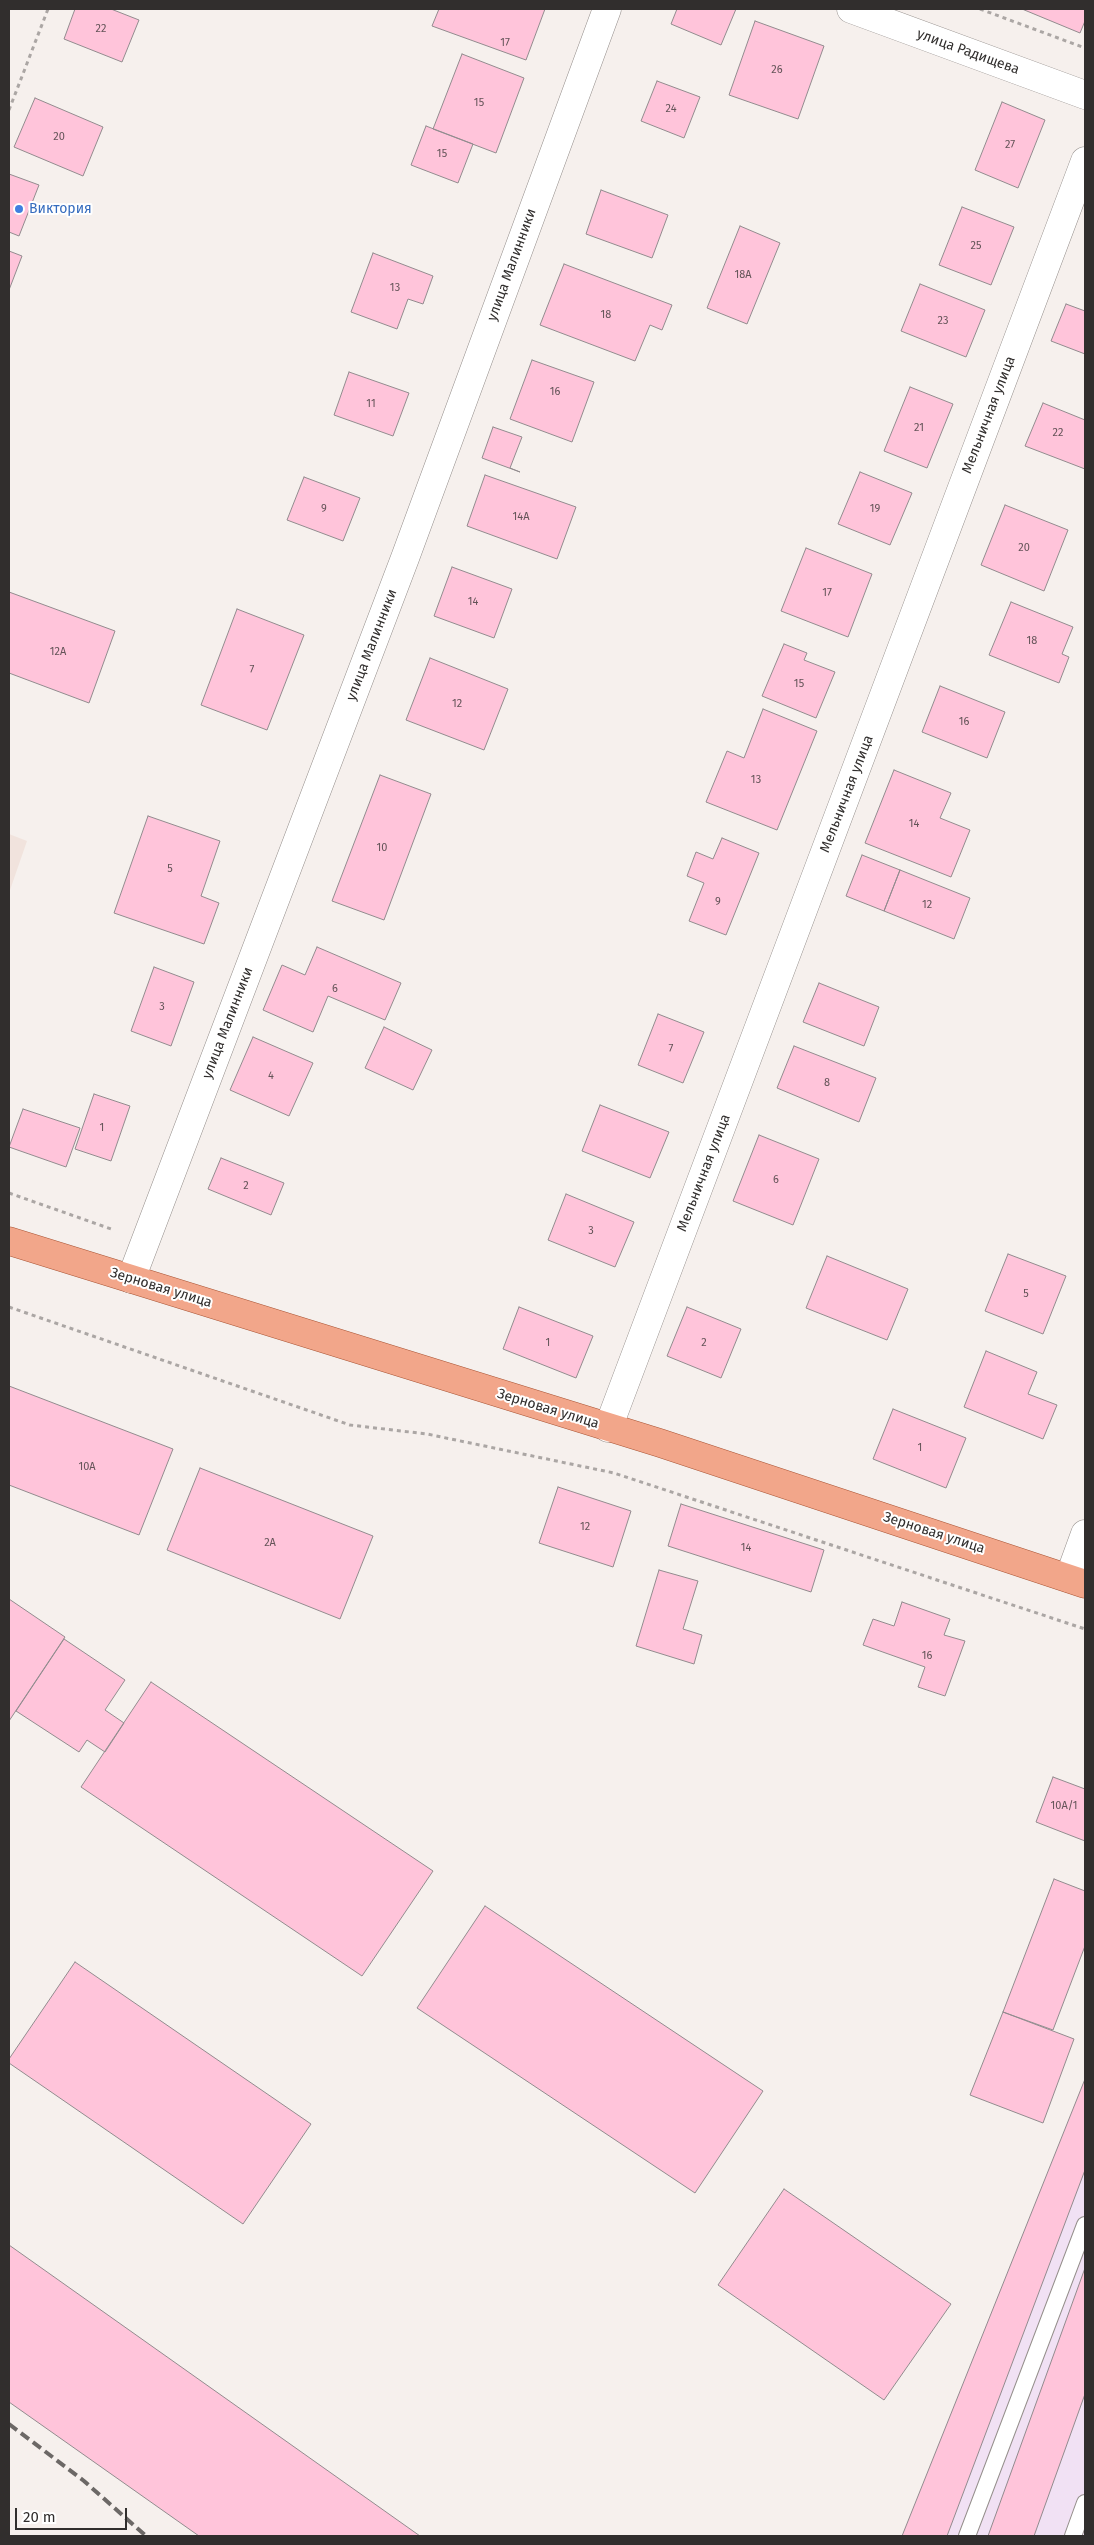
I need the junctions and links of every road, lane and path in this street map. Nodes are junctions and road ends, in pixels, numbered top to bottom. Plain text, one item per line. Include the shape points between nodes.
1 (48, 9) edge
2 (606, 9) edge
3 (851, 9) edge
4 (980, 9) edge
5 (1085, 48) edge
6 (1085, 95) edge
7 (9, 110) edge
8 (1085, 161) edge
9 (9, 1193) edge
10 (145, 1241) junction
11 (9, 1242) edge
12 (131, 1279) junction
13 (9, 1307) edge
14 (608, 1428) junction
15 (1085, 1534) edge
16 (1077, 1581) edge
17 (1085, 1629) edge
18 (1085, 2225) edge
19 (1085, 2503) edge
20 (967, 2536) edge
21 (1073, 2536) edge

1 - 7 path
2 - 10 street, улица Малинники via 405,558
3 - 6 street, улица Радищева
4 - 5 path
8 - 14 street, Мельничная улица
9 - 10 path
10 - 12 street, улица Малинники
11 - 12 main road, Зерновая улица
12 - 14 main road, Зерновая улица
13 - 17 path via 350,1425 427,1434 614,1474
14 - 16 main road, Зерновая улица
15 - 16 street
18 - 20 lane
19 - 21 lane

